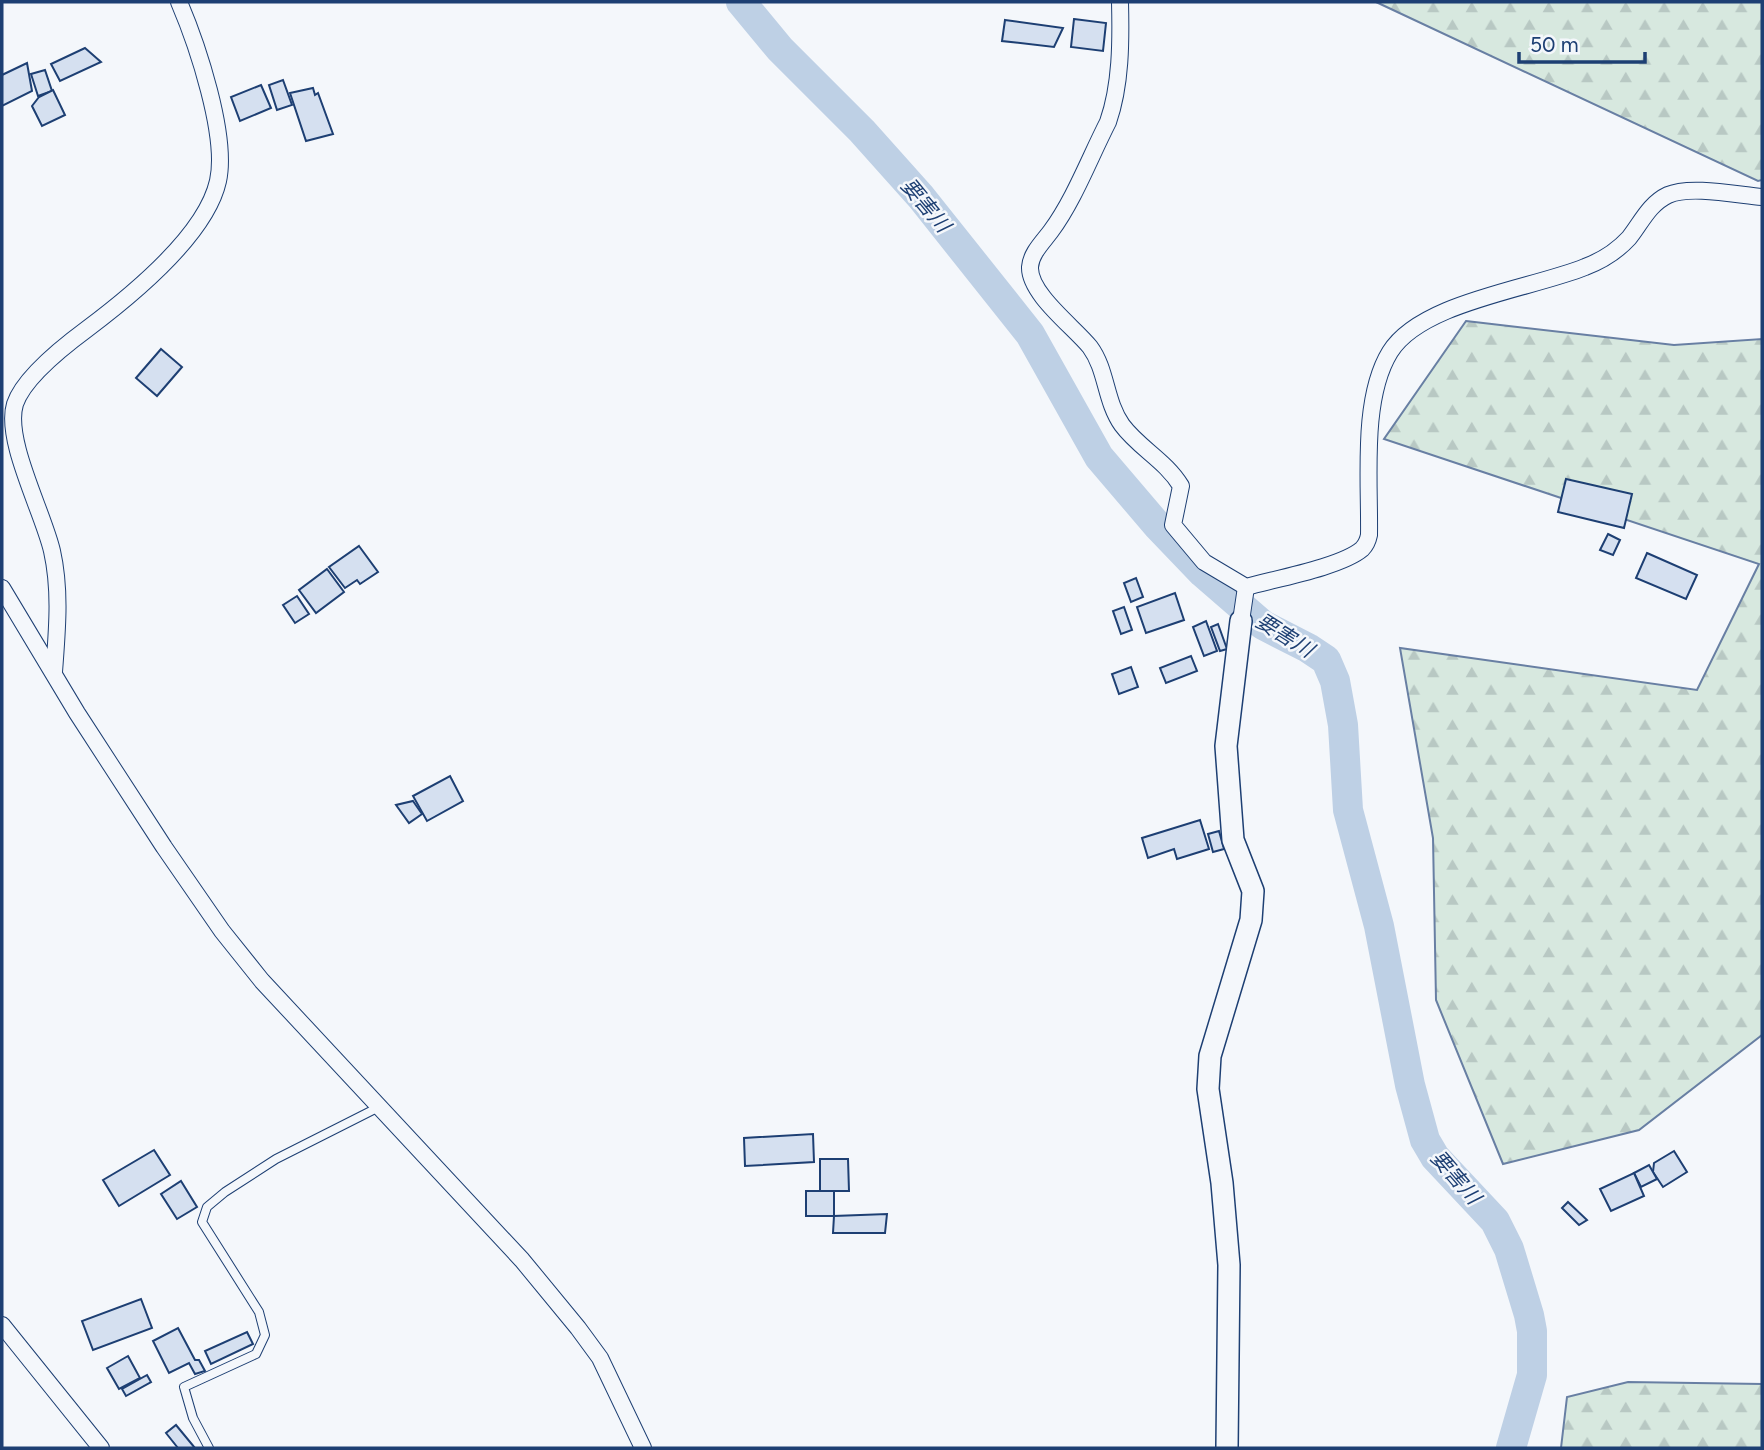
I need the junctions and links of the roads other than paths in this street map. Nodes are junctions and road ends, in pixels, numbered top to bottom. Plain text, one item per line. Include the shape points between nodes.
1 (179, 2) edge
2 (1120, 2) edge
3 (1762, 197) edge
4 (2, 588) edge
5 (1245, 592) junction
6 (1241, 619) joint
7 (54, 672) junction
8 (379, 1107) junction
9 (2, 1325) edge
10 (101, 1448) edge
11 (209, 1448) edge
12 (643, 1448) edge
13 (1227, 1448) edge

1 - 7 street via 200,58 217,135 219,178 211,201 172,254 34,375 14,406 13,433 52,550 58,623
2 - 5 street via 1113,108 1063,213 1032,258 1031,274 1048,303 1097,358 1124,427 1167,466 1181,486 1174,525 1204,562
3 - 5 street via 1702,192 1667,195 1620,246 1600,260 1414,326 1390,351 1374,393 1367,543 1335,563
4 - 7 street
5 - 6 street
6 - 13 street via 1226,746 1233,840 1253,891 1251,920 1210,1056 1208,1089 1229,1265
7 - 8 street via 222,931 261,981
8 - 11 lane via 276,1160 208,1207 202,1223 259,1312 265,1335 256,1354 184,1387
8 - 12 street via 522,1260 578,1328 600,1358
9 - 10 street

